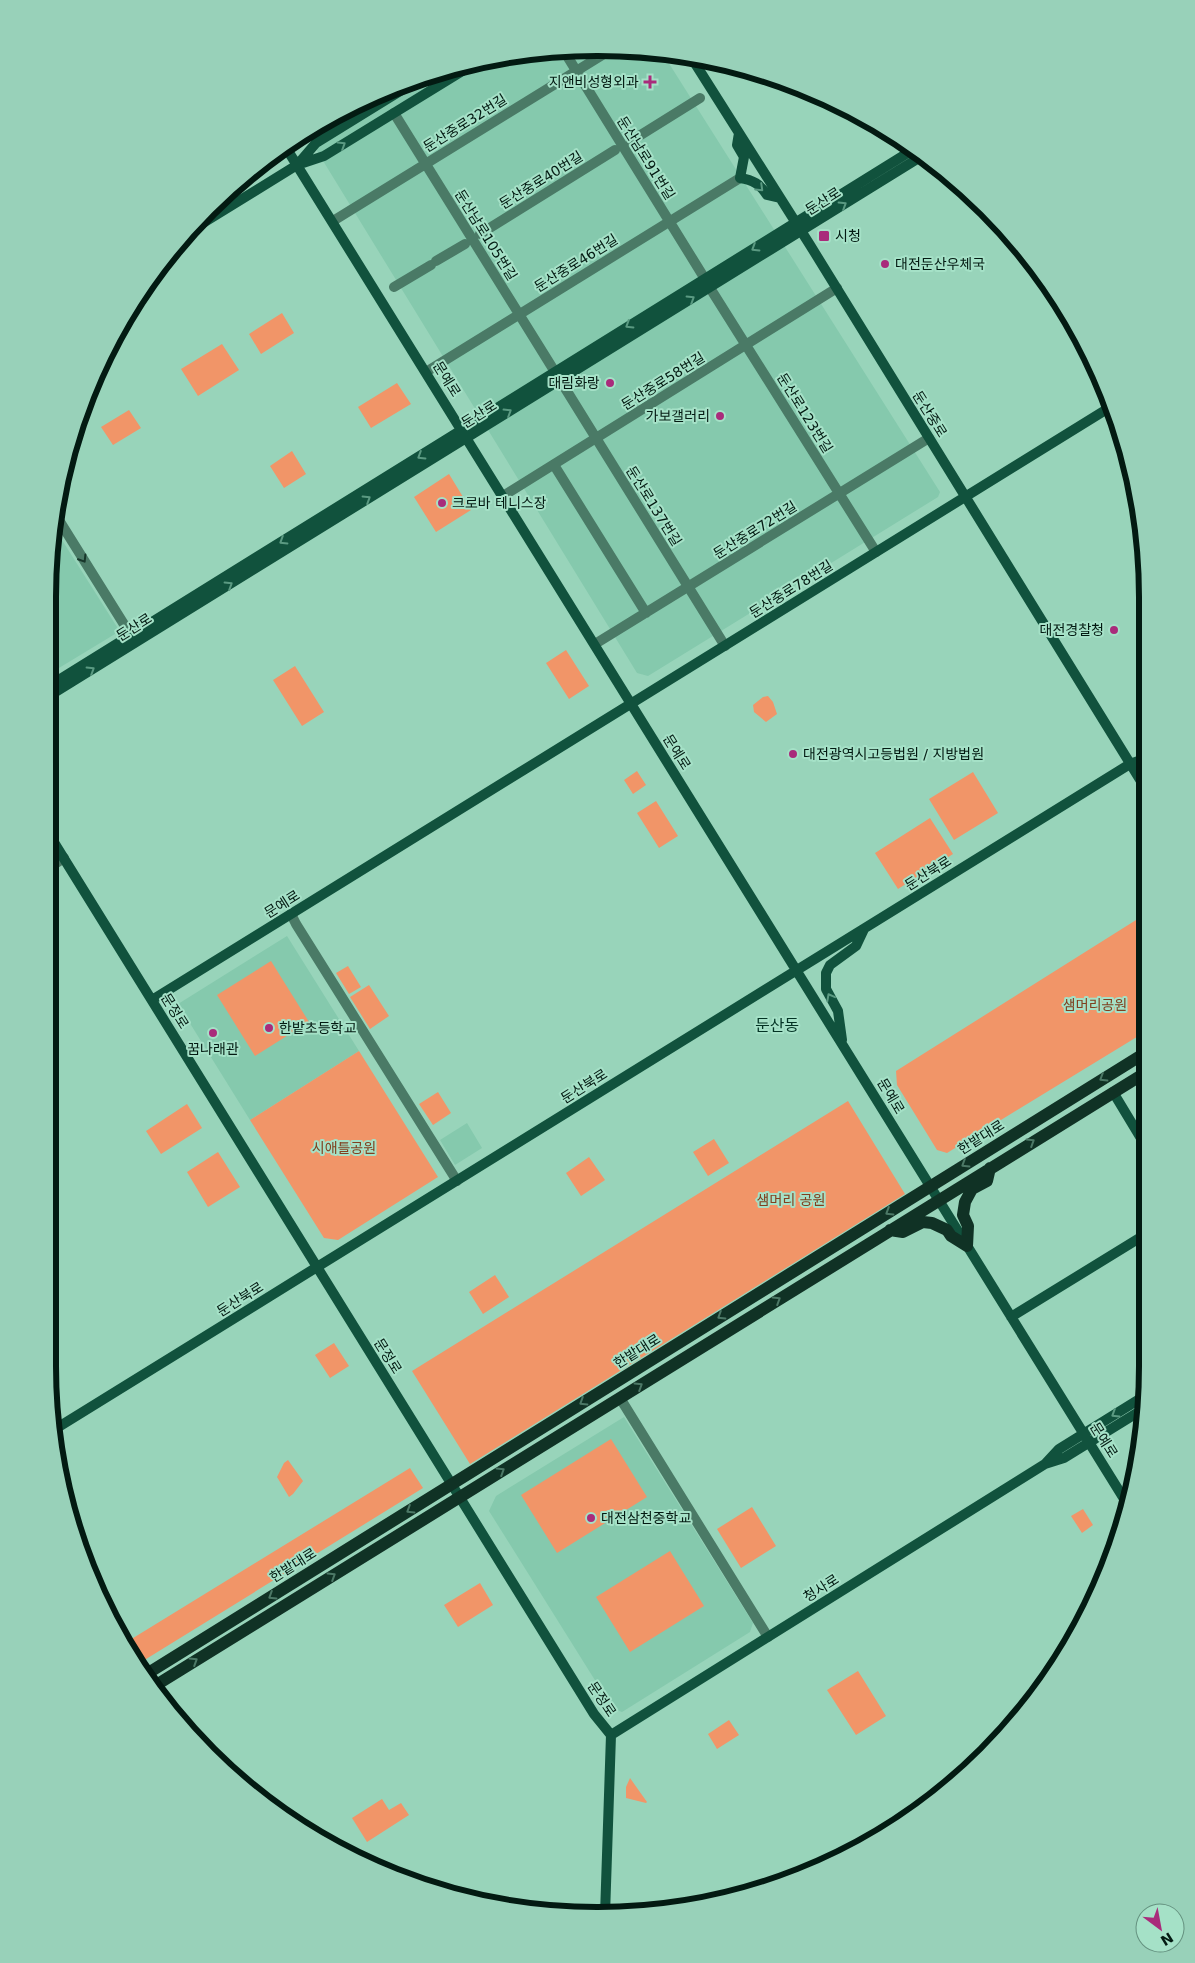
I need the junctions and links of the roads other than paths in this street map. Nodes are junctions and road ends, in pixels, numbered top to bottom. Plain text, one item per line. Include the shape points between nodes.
1 (600, 56) edge
2 (568, 57) edge
3 (697, 66) edge
4 (576, 71) junction
5 (455, 76) edge
6 (700, 98) dead end
7 (367, 108) edge
8 (394, 113) junction
9 (739, 133) junction
10 (631, 141) dead end
11 (615, 150) dead end
12 (290, 152) edge
13 (907, 154) edge
14 (916, 160) edge
15 (426, 164) junction
16 (297, 165) junction
17 (740, 178) junction
18 (780, 198) junction
19 (214, 216) edge
20 (333, 221) junction
21 (669, 222) junction
22 (799, 227) junction
23 (480, 234) dead end
24 (465, 244) dead end
25 (707, 283) junction
26 (394, 287) dead end
27 (837, 288) junction
28 (519, 314) junction
29 (746, 345) junction
30 (426, 372) junction
31 (558, 376) junction
32 (1105, 410) edge
33 (464, 434) junction
34 (596, 438) junction
35 (929, 438) junction
36 (554, 465) junction
37 (840, 494) junction
38 (503, 496) junction
39 (966, 497) junction
40 (61, 525) edge
41 (876, 552) junction
42 (688, 587) junction
43 (646, 613) junction
44 (133, 639) junction
45 (595, 644) junction
46 (725, 646) junction
47 (56, 682) edge
48 (56, 691) edge
49 (632, 704) junction
50 (1139, 754) edge
51 (1139, 761) edge
52 (1130, 764) junction
53 (1139, 778) edge
54 (56, 845) edge
55 (64, 858) junction
56 (56, 863) edge
57 (291, 914) junction
58 (864, 928) junction
59 (796, 970) junction
60 (152, 1000) junction
61 (843, 1043) junction
62 (1139, 1057) edge
63 (1139, 1077) edge
64 (1113, 1092) junction
65 (1139, 1135) edge
66 (990, 1168) junction
67 (456, 1181) junction
68 (930, 1186) junction
69 (938, 1200) junction
70 (890, 1230) junction
71 (1139, 1238) edge
72 (967, 1246) junction
73 (318, 1267) junction
74 (1012, 1317) junction
75 (620, 1398) junction
76 (1138, 1401) edge
77 (1137, 1412) edge
78 (60, 1427) edge
79 (1087, 1438) junction
80 (452, 1484) junction
81 (1122, 1496) edge
82 (460, 1497) junction
83 (768, 1637) junction
84 (151, 1671) edge
85 (159, 1682) edge
86 (611, 1735) junction
87 (605, 1907) edge

1 - 4 street, 둔산중로32번길
2 - 4 street, 둔산남로91번길
3 - 9 main road, 둔산중로
4 - 15 street, 둔산중로32번길
4 - 21 street, 둔산남로91번길
5 - 8 main road
6 - 10 street
7 - 16 main road via 316,143
8 - 15 street, 둔산남로105번길
16 -> 8 main road via 324,156
9 - 17 main road via 737,145 744,157
9 - 18 main road, 둔산중로
11 - 23 street, 둔산중로40번길
12 - 16 main road, 문예로
13 - 22 main road, 둔산로
22 -> 14 main road, 둔산로
15 - 20 street, 둔산중로32번길
15 - 28 street, 둔산남로105번길
16 - 19 main road
16 - 20 main road, 문예로
17 -> 18 main road via 749,179 762,186 767,195
17 - 21 street, 둔산중로46번길
18 - 22 main road, 둔산중로
20 - 30 main road, 문예로
21 - 25 street, 둔산남로91번길
21 - 28 street, 둔산중로46번길
22 - 25 main road, 둔산로
22 - 27 main road, 둔산중로
24 - 26 street
25 - 29 street, 둔산로123번길
25 - 31 main road, 둔산로
27 - 29 street, 둔산중로58번길
27 - 35 main road, 둔산중로
28 - 30 street, 둔산중로46번길
28 - 31 street, 둔산남로105번길
29 - 34 street, 둔산중로58번길
29 - 37 street, 둔산로123번길
30 - 33 main road, 문예로
31 - 33 main road, 둔산로
31 - 34 street, 둔산로137번길
32 - 39 main road, 둔산중로78번길
33 - 38 main road, 문예로
33 - 44 main road, 둔산로
34 - 36 street, 둔산중로58번길
34 - 42 street, 둔산로137번길
35 - 37 street, 둔산중로72번길
35 - 39 main road, 둔산중로
36 - 38 street, 둔산중로58번길
36 - 43 street
37 - 41 street, 둔산로123번길
37 - 42 street, 둔산중로72번길
38 - 45 main road, 문예로
39 - 41 main road, 둔산중로78번길
39 - 52 main road, 둔산중로
40 -> 44 street
41 - 46 main road, 둔산중로78번길
42 - 43 street, 둔산중로72번길
42 - 46 street, 둔산로137번길
43 - 45 street, 둔산중로72번길
44 - 47 main road, 둔산로
48 -> 44 main road, 둔산로
45 - 49 main road, 문예로
46 - 49 main road, 둔산중로78번길
49 - 57 main road, 문예로
49 - 59 main road, 문예로
50 - 52 main road, 둔산북로
51 - 52 main road, 둔산북로
52 - 53 main road, 둔산중로
52 - 58 main road, 둔산북로
54 - 55 main road, 문정로
55 - 56 street
55 - 60 main road, 문정로
57 - 60 main road, 문예로
57 - 67 street
58 - 59 main road, 둔산북로
61 -> 58 main road via 838,1011 826,989 826,973 830,965 856,946
59 - 61 main road, 문예로
59 - 67 main road, 둔산북로
60 - 73 main road, 문정로
61 - 68 main road, 문예로
62 -> 68 main road, 한밭대로
63 - 64 main road
64 - 65 main road
66 -> 64 main road
66 - 69 main road
66 - 72 main road via 987,1180 972,1189 965,1202 963,1215 968,1226
67 - 73 main road, 둔산북로
68 - 69 main road, 문예로
68 -> 80 main road, 한밭대로
69 - 70 main road
69 - 72 main road, 문예로
70 - 72 main road via 903,1232 924,1222 932,1223
75 -> 70 main road
71 - 74 main road
72 - 74 main road, 문예로
73 - 78 main road, 둔산북로
73 - 80 main road, 문정로
74 - 79 main road, 문예로
82 -> 75 main road
75 - 83 street
76 -> 79 main road, 청사로
77 - 79 main road, 청사로
79 - 81 main road, 문예로
79 - 83 main road, 청사로 via 1064,1458 1045,1464
80 - 82 main road, 문정로
80 -> 84 main road, 한밭대로
85 -> 82 main road
82 - 86 main road, 문정로 via 594,1714
83 - 86 main road, 청사로
86 - 87 main road, 문정로

